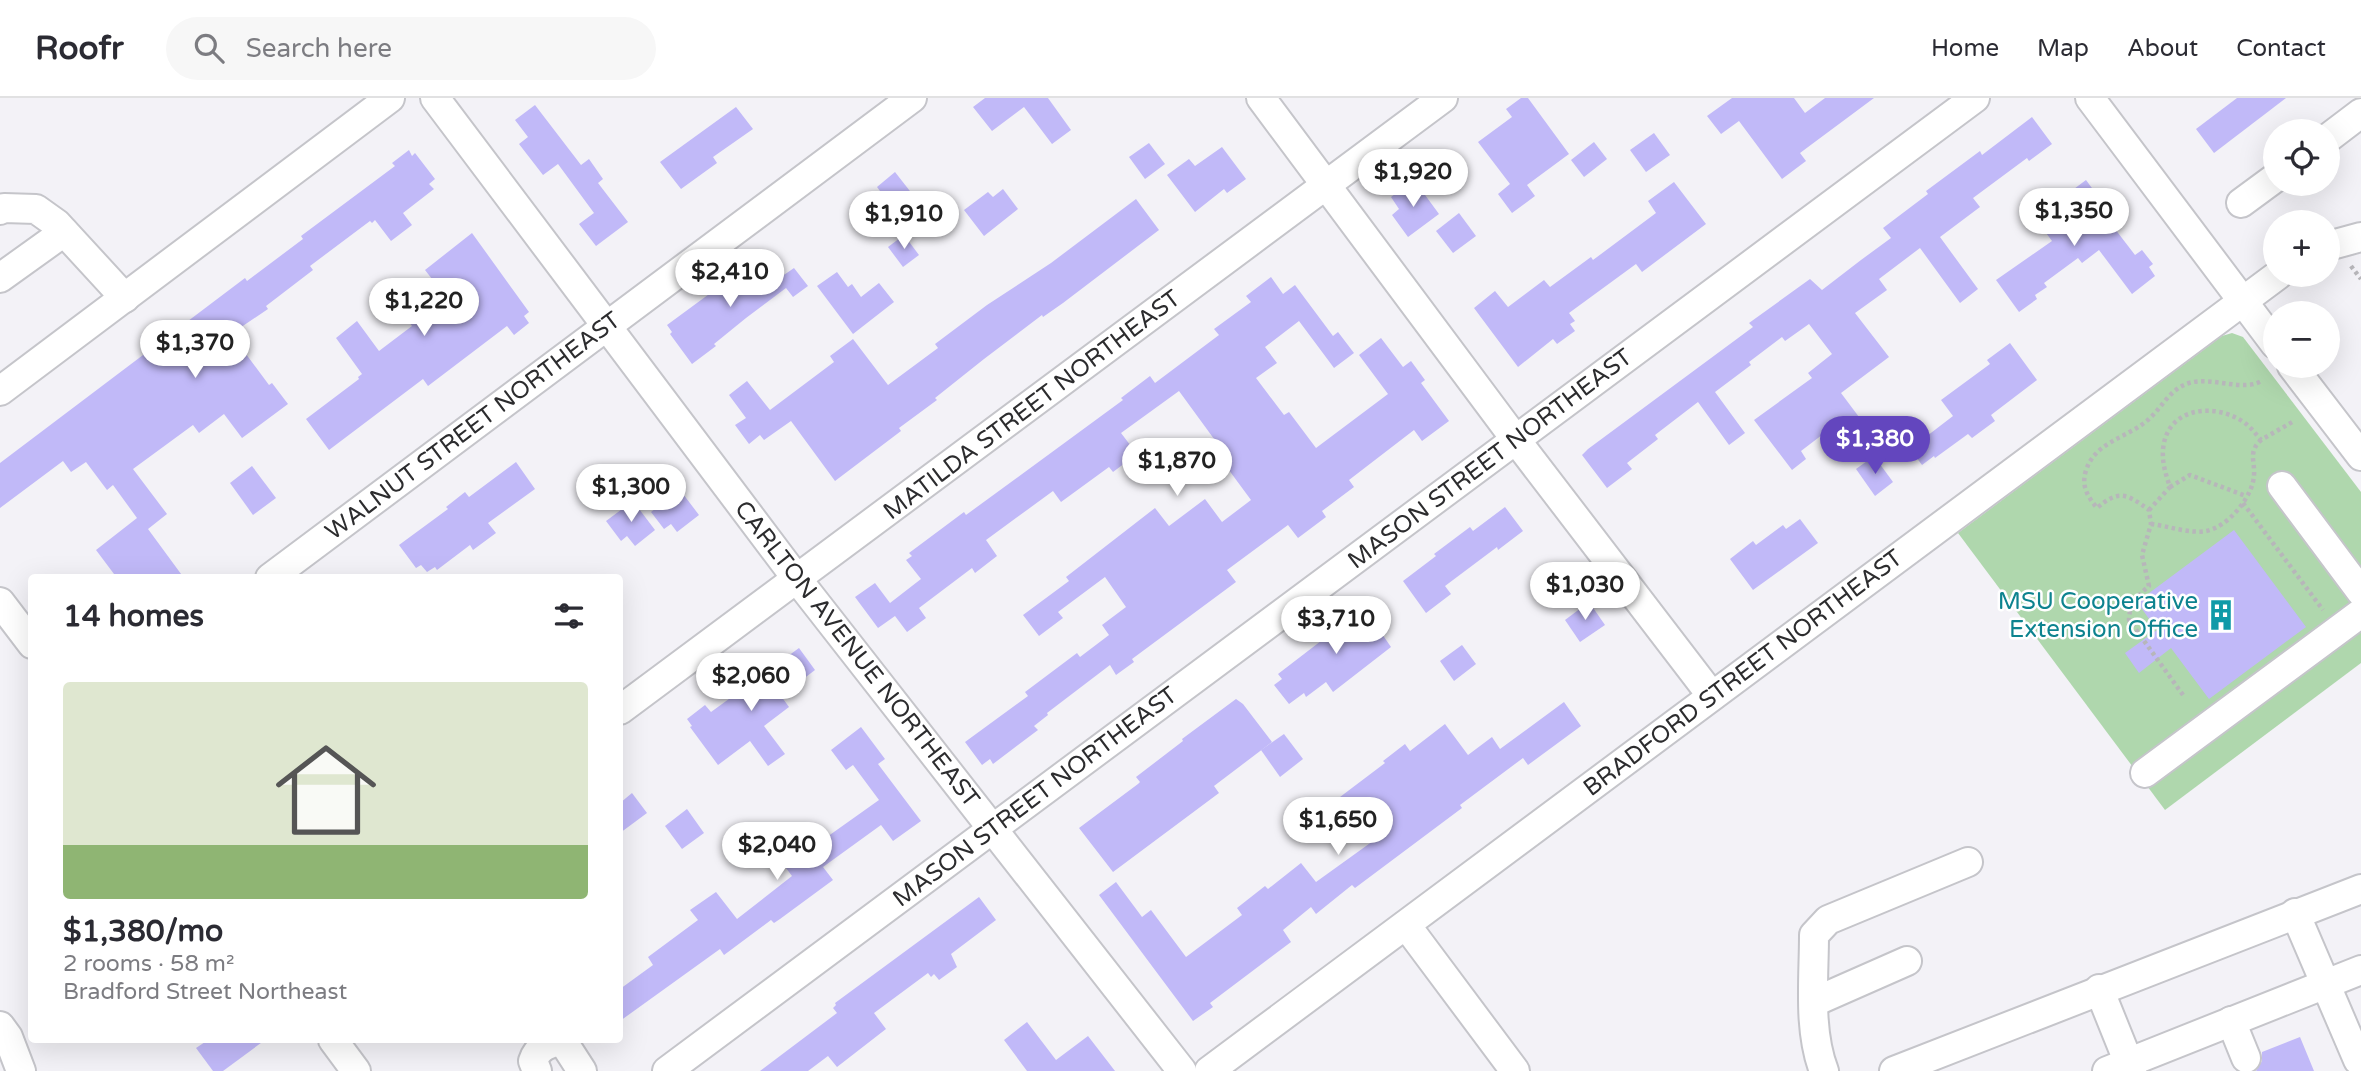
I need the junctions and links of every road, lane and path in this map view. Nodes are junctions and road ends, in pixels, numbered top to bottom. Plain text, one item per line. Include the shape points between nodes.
1 (390, 98) edge
2 (435, 98) edge
3 (912, 98) edge
4 (1261, 98) edge
5 (1443, 98) edge
6 (1975, 98) edge
7 (2090, 98) edge
8 (2361, 113) edge
9 (2340, 129) edge
10 (1328, 186) junction
11 (2263, 187) edge
12 (2241, 203) dead end
13 (0, 210) edge
14 (64, 232) junction
15 (2361, 237) edge
16 (2340, 243) edge
17 (2351, 265) dead end
18 (0, 278) edge
19 (2361, 279) edge
20 (2263, 285) edge
21 (125, 298) junction
22 (2242, 300) junction
23 (606, 326) junction
24 (2263, 328) edge
25 (2301, 378) edge
26 (2263, 380) dead end
27 (0, 391) edge
28 (2294, 421) dead end
29 (1516, 440) junction
30 (2261, 440) junction
31 (2361, 456) edge
32 (2281, 486) dead end
33 (2170, 487) junction
34 (2246, 496) junction
35 (2243, 503) junction
36 (2149, 510) junction
37 (2151, 524) junction
38 (275, 574) edge
39 (797, 579) junction
40 (2361, 592) edge
41 (0, 602) edge
42 (2361, 613) edge
43 (2338, 630) junction
44 (28, 639) edge
45 (2183, 695) dead end
46 (1712, 696) junction
47 (623, 708) edge
48 (2145, 773) dead end
49 (992, 828) junction
50 (1968, 862) dead end
51 (2361, 889) edge
52 (2295, 913) junction
53 (1406, 925) junction
54 (1907, 961) dead end
55 (2361, 970) edge
56 (2325, 984) junction
57 (2099, 989) junction
58 (1814, 1002) junction
59 (2231, 1021) junction
60 (0, 1026) edge
61 (335, 1043) edge
62 (553, 1043) edge
63 (564, 1043) edge
64 (2246, 1058) dead end
65 (2361, 1059) edge
66 (2122, 1068) edge
67 (21, 1071) edge
68 (356, 1071) edge
69 (537, 1071) edge
70 (582, 1071) edge
71 (667, 1071) edge
72 (1182, 1071) edge
73 (1209, 1071) edge
74 (1515, 1071) edge
75 (1824, 1071) edge
76 (1894, 1071) edge

1 - 21 street
2 - 23 street, CARLTON AVENUE NORTHEAST
3 - 23 street, WALNUT STREET NORTHEAST
4 - 10 street
5 - 10 street, MATILDA STREET NORTHEAST
6 - 29 street, MASON STREET NORTHEAST
7 - 22 street
8 - 9 street
10 - 29 street
10 - 39 street, MATILDA STREET NORTHEAST
11 - 12 street
13 - 14 street via 36,209
14 - 18 street
14 - 21 street
15 - 16 street
17 - 19 path
20 - 22 street, BRADFORD STREET NORTHEAST
21 - 27 street
22 - 24 street
22 - 46 street, BRADFORD STREET NORTHEAST
23 - 38 street, WALNUT STREET NORTHEAST
23 - 39 street, CARLTON AVENUE NORTHEAST
25 - 31 street
26 - 36 path via 2251,385 2207,380 2186,384 2147,421 2098,450 2084,480 2097,508 2122,495
28 - 30 path
29 - 46 street
29 - 49 street, MASON STREET NORTHEAST
30 - 33 path via 2230,415 2189,412 2171,428 2163,447
30 - 34 path via 2254,447 2254,478
32 - 40 street
33 - 34 path via 2190,475
33 - 36 path
34 - 35 path
35 - 37 path via 2206,531
35 - 43 path
36 - 37 path
37 - 45 path via 2142,555 2149,586 2135,600 2129,620
39 - 47 street, MATILDA STREET NORTHEAST
39 - 49 street, CARLTON AVENUE NORTHEAST
41 - 44 street
42 - 43 street
43 - 48 street
46 - 53 street, BRADFORD STREET NORTHEAST
49 - 71 street, MASON STREET NORTHEAST
49 - 72 street, CARLTON AVENUE NORTHEAST
50 - 58 street via 1819,927 1814,935
51 - 52 street
52 - 56 street
52 - 57 street
53 - 73 street, BRADFORD STREET NORTHEAST
53 - 74 street
54 - 58 street
55 - 56 street
56 - 59 street
56 - 65 street
57 - 66 street
57 - 76 street
58 - 75 street via 1816,1047
59 - 64 street
59 - 66 street
60 - 67 street
61 - 68 street
62 - 69 street via 535,1055
63 - 70 street

